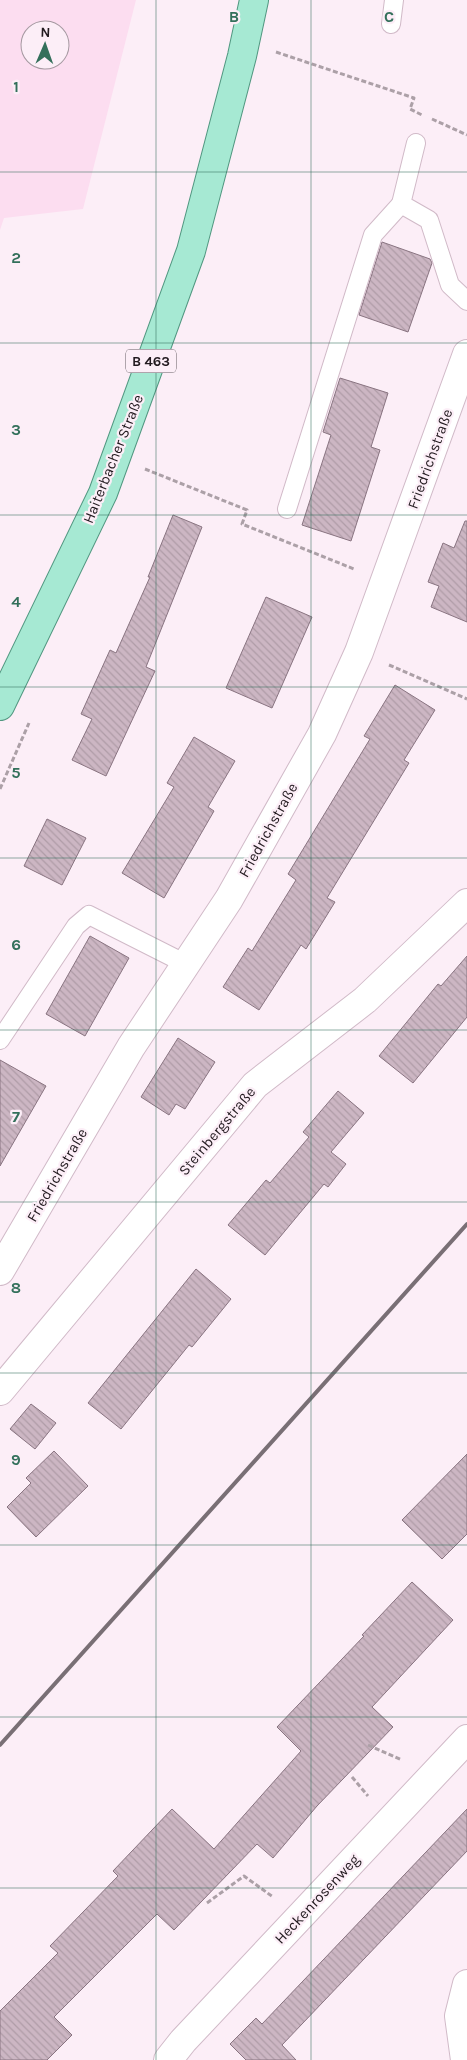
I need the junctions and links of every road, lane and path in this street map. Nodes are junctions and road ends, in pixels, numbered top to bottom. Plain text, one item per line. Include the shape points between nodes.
1 (254, 0) edge
2 (394, 0) edge
3 (391, 24) dead end
4 (268, 50) dead end
5 (467, 135) edge
6 (416, 144) dead end
7 (401, 204) junction
8 (467, 301) edge
9 (467, 354) edge
10 (142, 468) dead end
11 (287, 510) dead end
12 (385, 581) junction
13 (359, 652) junction
14 (467, 699) edge
15 (0, 706) edge
16 (467, 903) edge
17 (186, 964) junction
18 (0, 1040) edge
19 (0, 1271) edge
20 (0, 1391) edge
21 (467, 1739) edge
22 (244, 1876) dead end
23 (207, 1903) dead end
24 (467, 1984) edge
25 (168, 2060) edge
26 (465, 2060) edge

1 - 15 main road, Haiterbacher Straße / B 463 via 191,251 103,494
2 - 3 lane
4 - 5 path via 414,98 410,109
6 - 7 lane
7 - 8 lane via 429,220 450,285
7 - 11 lane via 372,235
9 - 12 street, Friedrichstraße
10 - 12 path via 247,510 242,524
12 - 13 street, Friedrichstraße
13 - 14 path
13 - 17 street, Friedrichstraße via 322,734 230,899
16 - 20 street, Steinbergstraße via 365,1000 255,1085
17 - 18 lane via 89,915 76,926
17 - 19 street, Friedrichstraße via 131,1047
21 - 25 street, Heckenrosenweg
22 - 23 path
24 - 26 street via 459,2016

